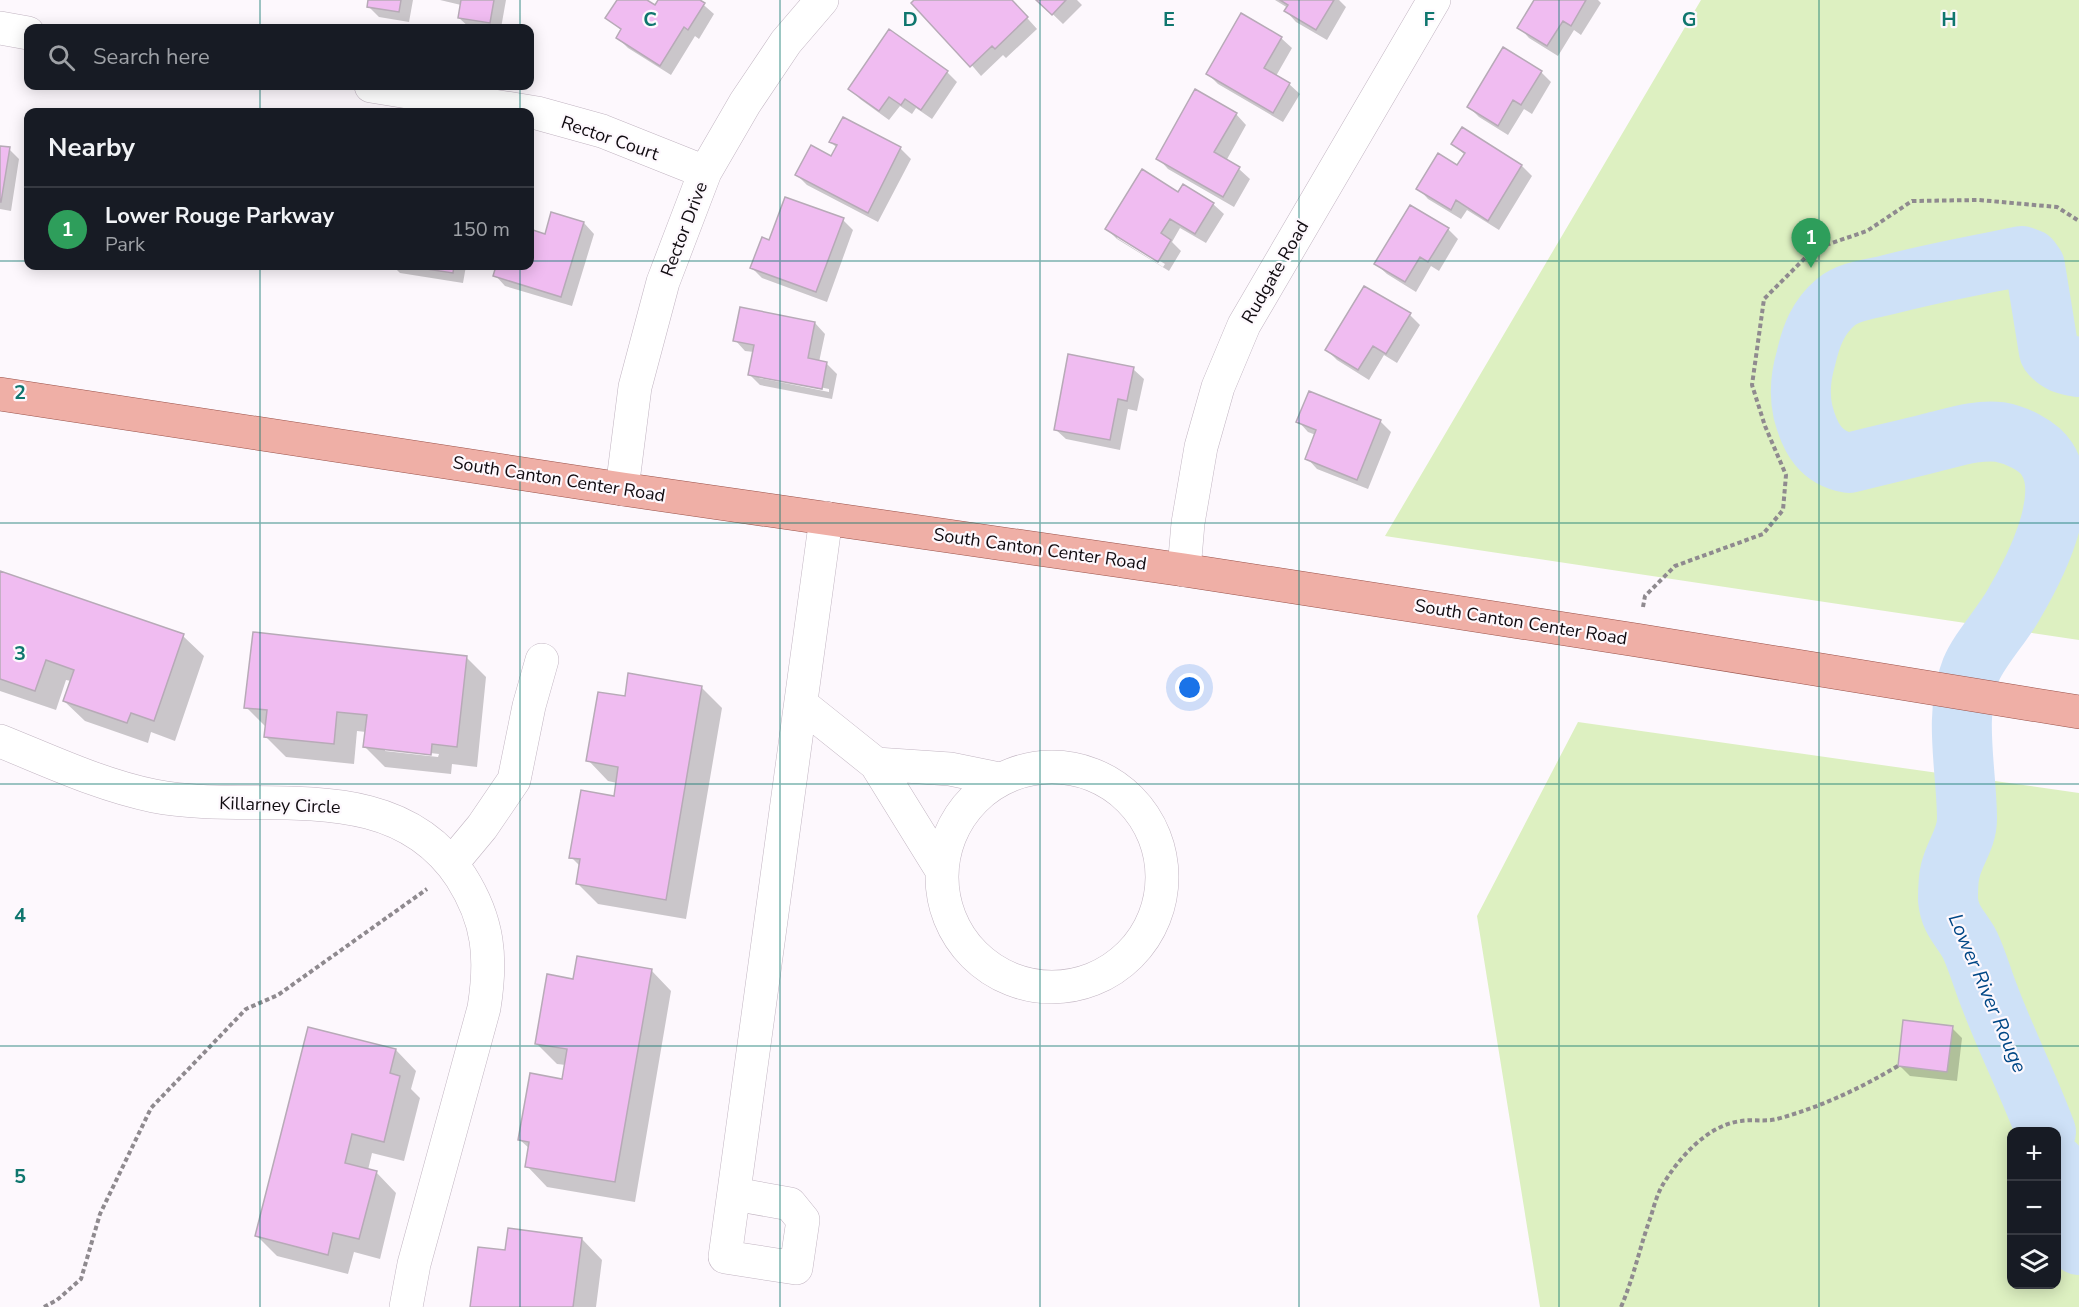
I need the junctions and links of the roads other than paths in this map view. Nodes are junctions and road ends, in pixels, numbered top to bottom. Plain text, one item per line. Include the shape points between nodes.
1 (822, 0) edge
2 (1434, 0) edge
3 (0, 28) edge
4 (24, 32) edge
5 (396, 90) edge
6 (506, 108) edge
7 (534, 113) edge
8 (705, 172) junction
9 (0, 394) edge
10 (622, 489) junction
11 (826, 518) junction
12 (1184, 570) junction
13 (542, 660) dead end
14 (801, 704) junction
15 (2064, 710) edge
16 (0, 741) edge
17 (876, 764) junction
18 (999, 779) junction
19 (452, 863) junction
20 (941, 869) junction
21 (734, 1194) dead end
22 (406, 1307) edge

1 - 8 street, Rector Drive via 768,68
2 - 12 street, Rudgate Road via 1244,325 1218,387 1201,447
3 - 4 street
5 - 6 street, Rector Court
7 - 8 street, Rector Court via 602,131
8 - 10 street, Rector Drive via 663,282 635,387
9 - 10 main road, South Canton Center Road
10 - 11 main road, South Canton Center Road
11 - 12 main road, South Canton Center Road
11 - 14 street
12 - 15 main road, South Canton Center Road
13 - 19 street via 514,780
14 - 17 street
14 - 21 street
16 - 19 street, Killarney Circle via 104,783 154,796 205,802 319,803 367,811 414,831
17 - 18 street via 950,769
17 - 20 street
18 - 20 street via 970,801 950,833
18 - 20 street via 1033,767 1069,767 1103,778 1132,799 1152,829 1162,864 1160,900 1148,933 1124,961 1093,980 1056,988 1019,983 986,966 960,940 945,906
19 - 22 street, Killarney Circle via 480,914 488,945 489,976

